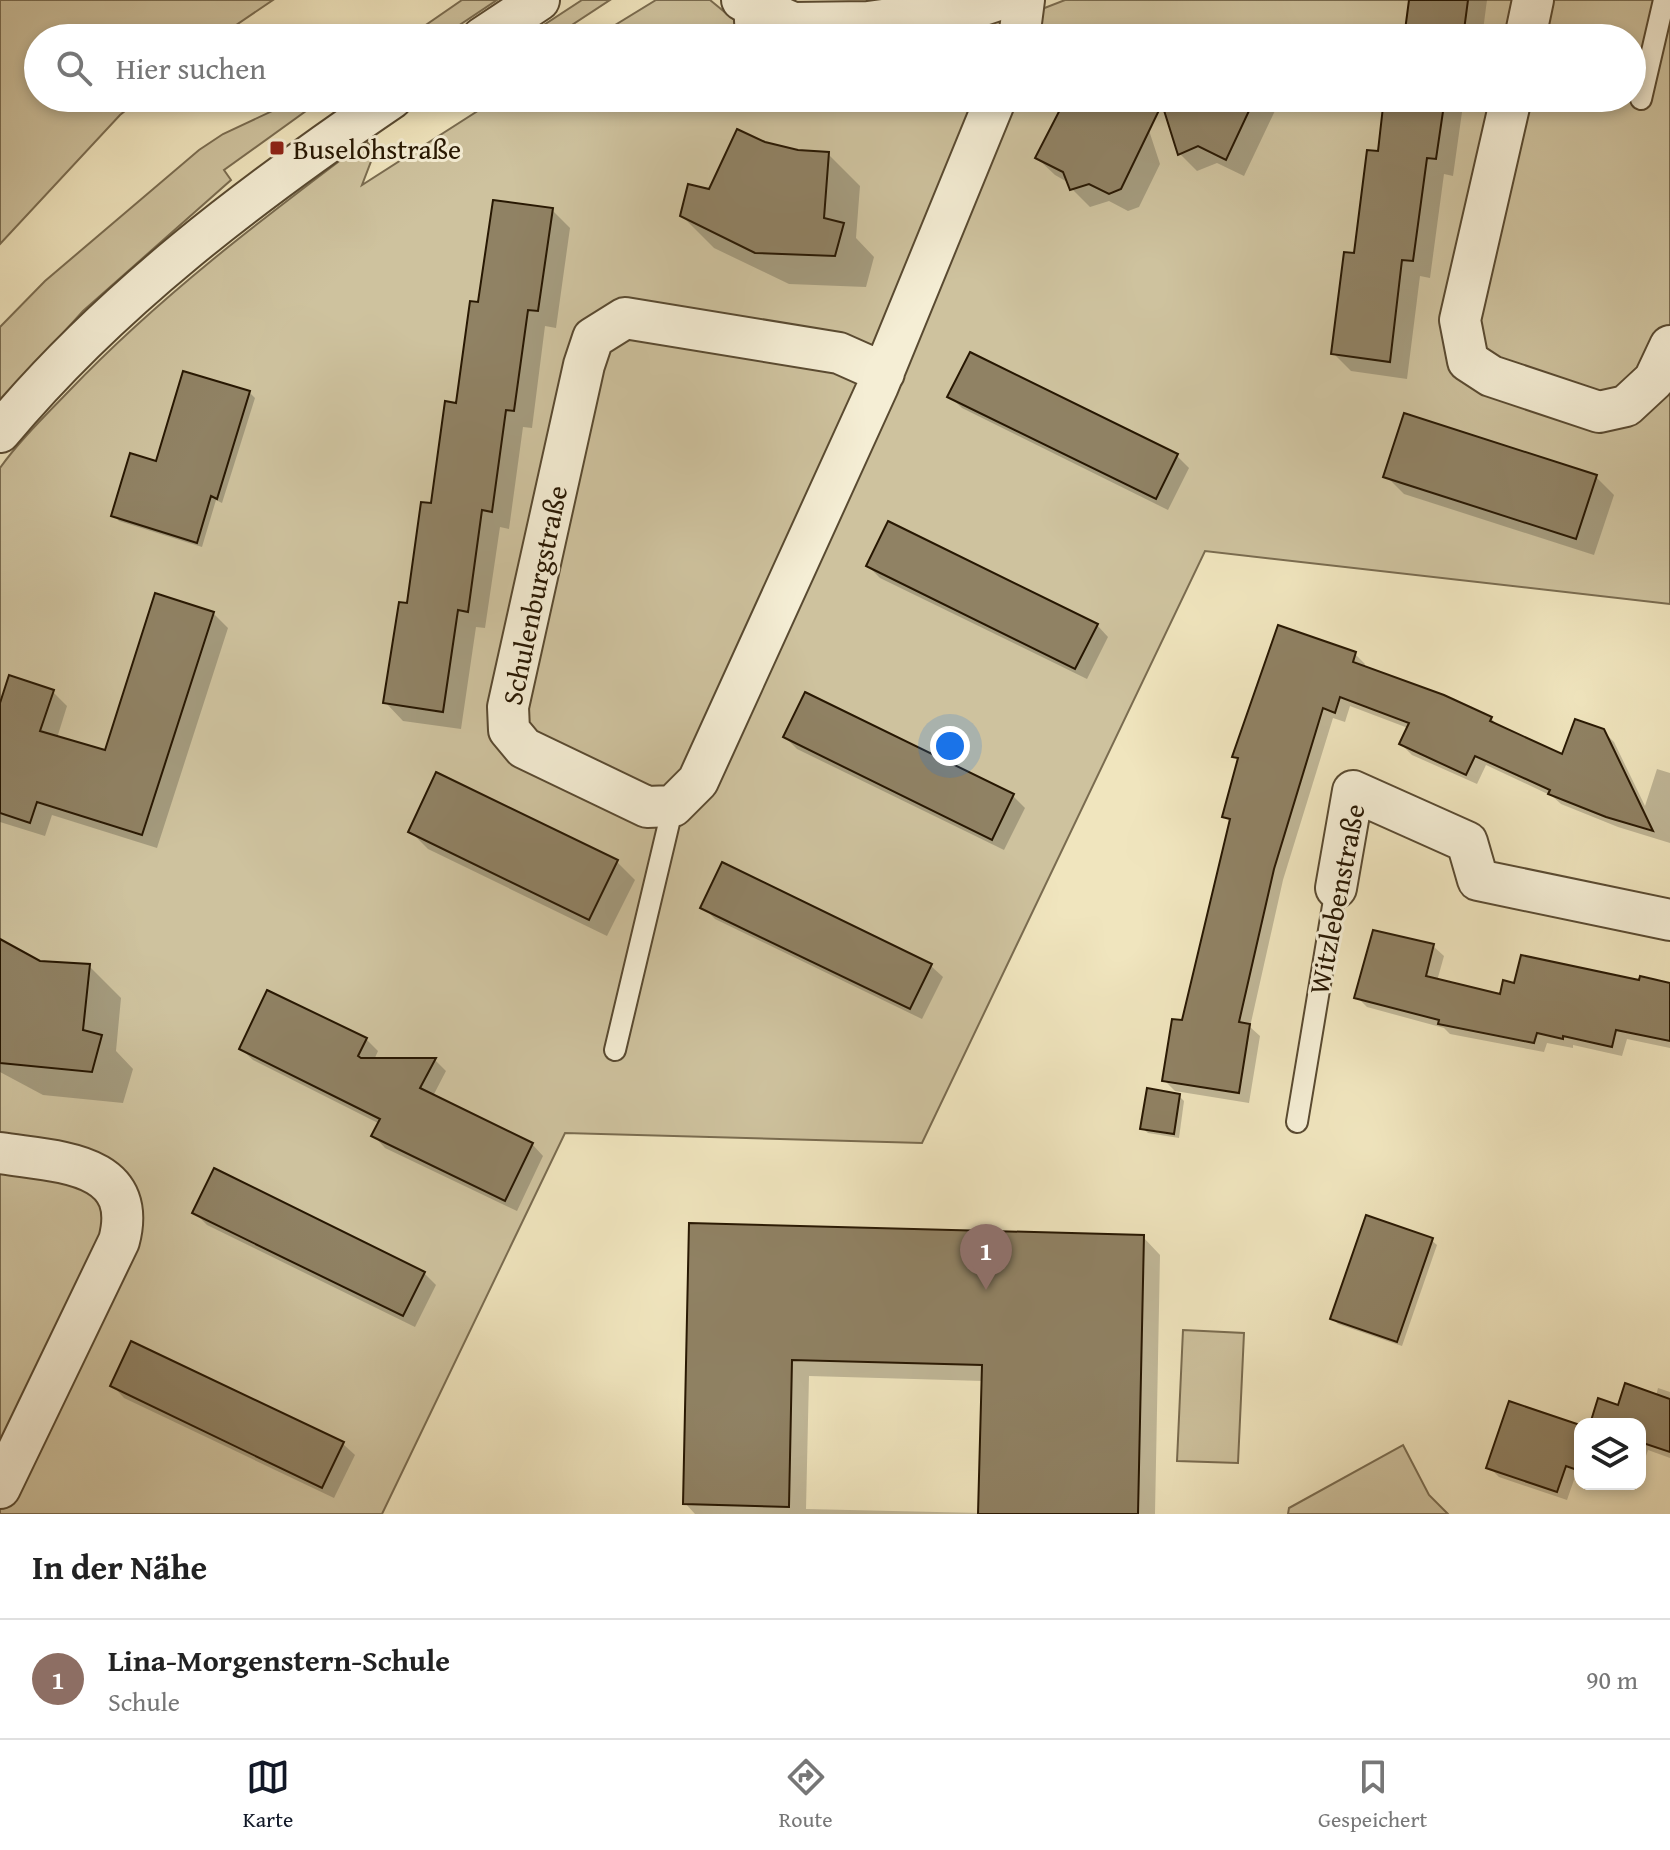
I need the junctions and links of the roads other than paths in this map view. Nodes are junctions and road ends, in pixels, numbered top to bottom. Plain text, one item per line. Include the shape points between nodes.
1 (539, 0) edge
2 (998, 0) edge
3 (1024, 0) edge
4 (1533, 0) edge
5 (1664, 0) edge
6 (744, 14) edge
7 (503, 24) edge
8 (803, 24) edge
9 (895, 24) edge
10 (1021, 24) edge
11 (1528, 24) edge
12 (1646, 77) edge
13 (372, 112) edge
14 (990, 112) edge
15 (1508, 112) edge
16 (1670, 346) edge
17 (884, 373) junction
18 (0, 432) edge
19 (673, 806) junction
20 (1336, 888) joint
21 (1670, 920) edge
22 (615, 1050) dead end
23 (1297, 1122) dead end
24 (0, 1153) edge
25 (0, 1488) edge

1 - 7 street
2 - 9 street
3 - 10 street
4 - 11 street
5 - 12 lane
6 - 8 street
13 - 18 street via 237,209 107,320
14 - 17 street
15 - 16 street via 1460,320 1468,361 1491,376 1599,412 1626,406 1654,380
17 - 19 street via 698,781
17 - 19 street, Schulenburgstraße via 839,353 625,318 593,338 508,707 509,730 524,748 647,807
19 - 22 lane
20 - 21 street, Witzlebenstraße via 1353,791 1467,842 1478,880
20 - 23 lane, Witzlebenstraße
24 - 25 street via 84,1167 110,1182 125,1219

